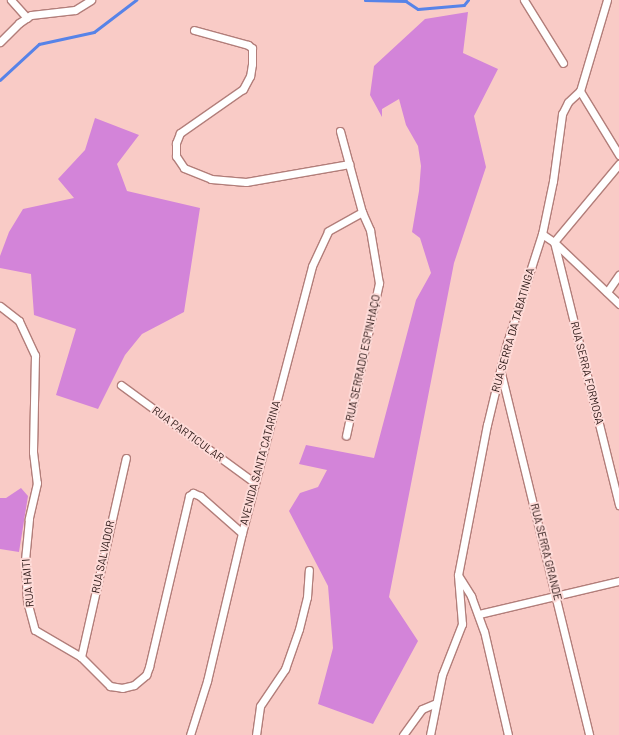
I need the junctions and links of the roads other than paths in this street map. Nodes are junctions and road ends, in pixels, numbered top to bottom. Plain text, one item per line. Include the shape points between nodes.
1 (12, 0) edge
2 (91, 0) edge
3 (524, 0) edge
4 (608, 0) edge
5 (27, 18) junction
6 (194, 30) dead end
7 (0, 42) edge
8 (562, 63) dead end
9 (580, 92) junction
10 (340, 130) dead end
11 (619, 155) edge
12 (349, 164) junction
13 (619, 164) edge
14 (362, 212) junction
15 (542, 234) junction
16 (554, 242) junction
17 (619, 275) edge
18 (607, 292) junction
19 (619, 304) edge
20 (0, 306) edge
21 (500, 369) junction
22 (121, 385) dead end
23 (346, 435) dead end
24 (126, 458) dead end
25 (616, 475) edge
26 (255, 483) junction
27 (619, 505) edge
28 (242, 533) junction
29 (309, 570) dead end
30 (458, 575) junction
31 (619, 581) edge
32 (556, 595) junction
33 (479, 614) junction
34 (81, 657) junction
35 (436, 703) junction
36 (190, 735) edge
37 (256, 735) edge
38 (404, 735) edge
39 (430, 735) edge
40 (508, 735) edge
41 (589, 735) edge

1 - 5 street
2 - 5 street via 75,10 38,14
3 - 8 street
4 - 9 street
5 - 7 street
6 - 12 street via 248,44 252,48 252,64 250,76 243,89 180,133 176,143 176,156 184,168 212,179 246,182
9 - 11 street
9 - 15 street, RUA SERRA DA TABATINGA via 568,102 561,119 553,181
10 - 12 street, RUA SERRADO ESPINHAÇO
12 - 14 street, RUA SERRADO ESPINHAÇO
13 - 16 street
14 - 23 street, RUA SERRADO ESPINHAÇO via 372,237 379,284
14 - 26 street, AVENIDA SANTA CATARINA via 328,231 318,249
15 - 16 street
15 - 21 street, RUA SERRA DA TABATINGA
16 - 18 street
16 - 25 street, RUA SERRA FORMOSA
17 - 18 street
18 - 19 street
20 - 34 street, RUA HAITI via 19,321 35,355 33,452 37,483 26,545 27,601 35,630
21 - 30 street, RUA SERRA DA TABATINGA
21 - 32 street, RUA SERRA GRANDE
22 - 26 street, RUA PARTICULAR
24 - 34 street, RUA SALVADOR
25 - 27 street, RUA SERRA FORMOSA
26 - 28 street, AVENIDA SANTA CATARINA
28 - 34 street, RUA HAITI via 200,496 191,494 146,675 134,686 117,688 102,680
28 - 36 street, AVENIDA SANTA CATARINA via 207,681
29 - 37 street via 308,597 299,629 285,669 260,706
30 - 33 street
30 - 35 street, RUA SERRA DA TABATINGA via 462,624 442,675
31 - 32 street
32 - 33 street
32 - 41 street, RUA SERRA GRANDE
33 - 40 street
35 - 38 street via 424,707
35 - 39 street, RUA SERRA DA TABATINGA

